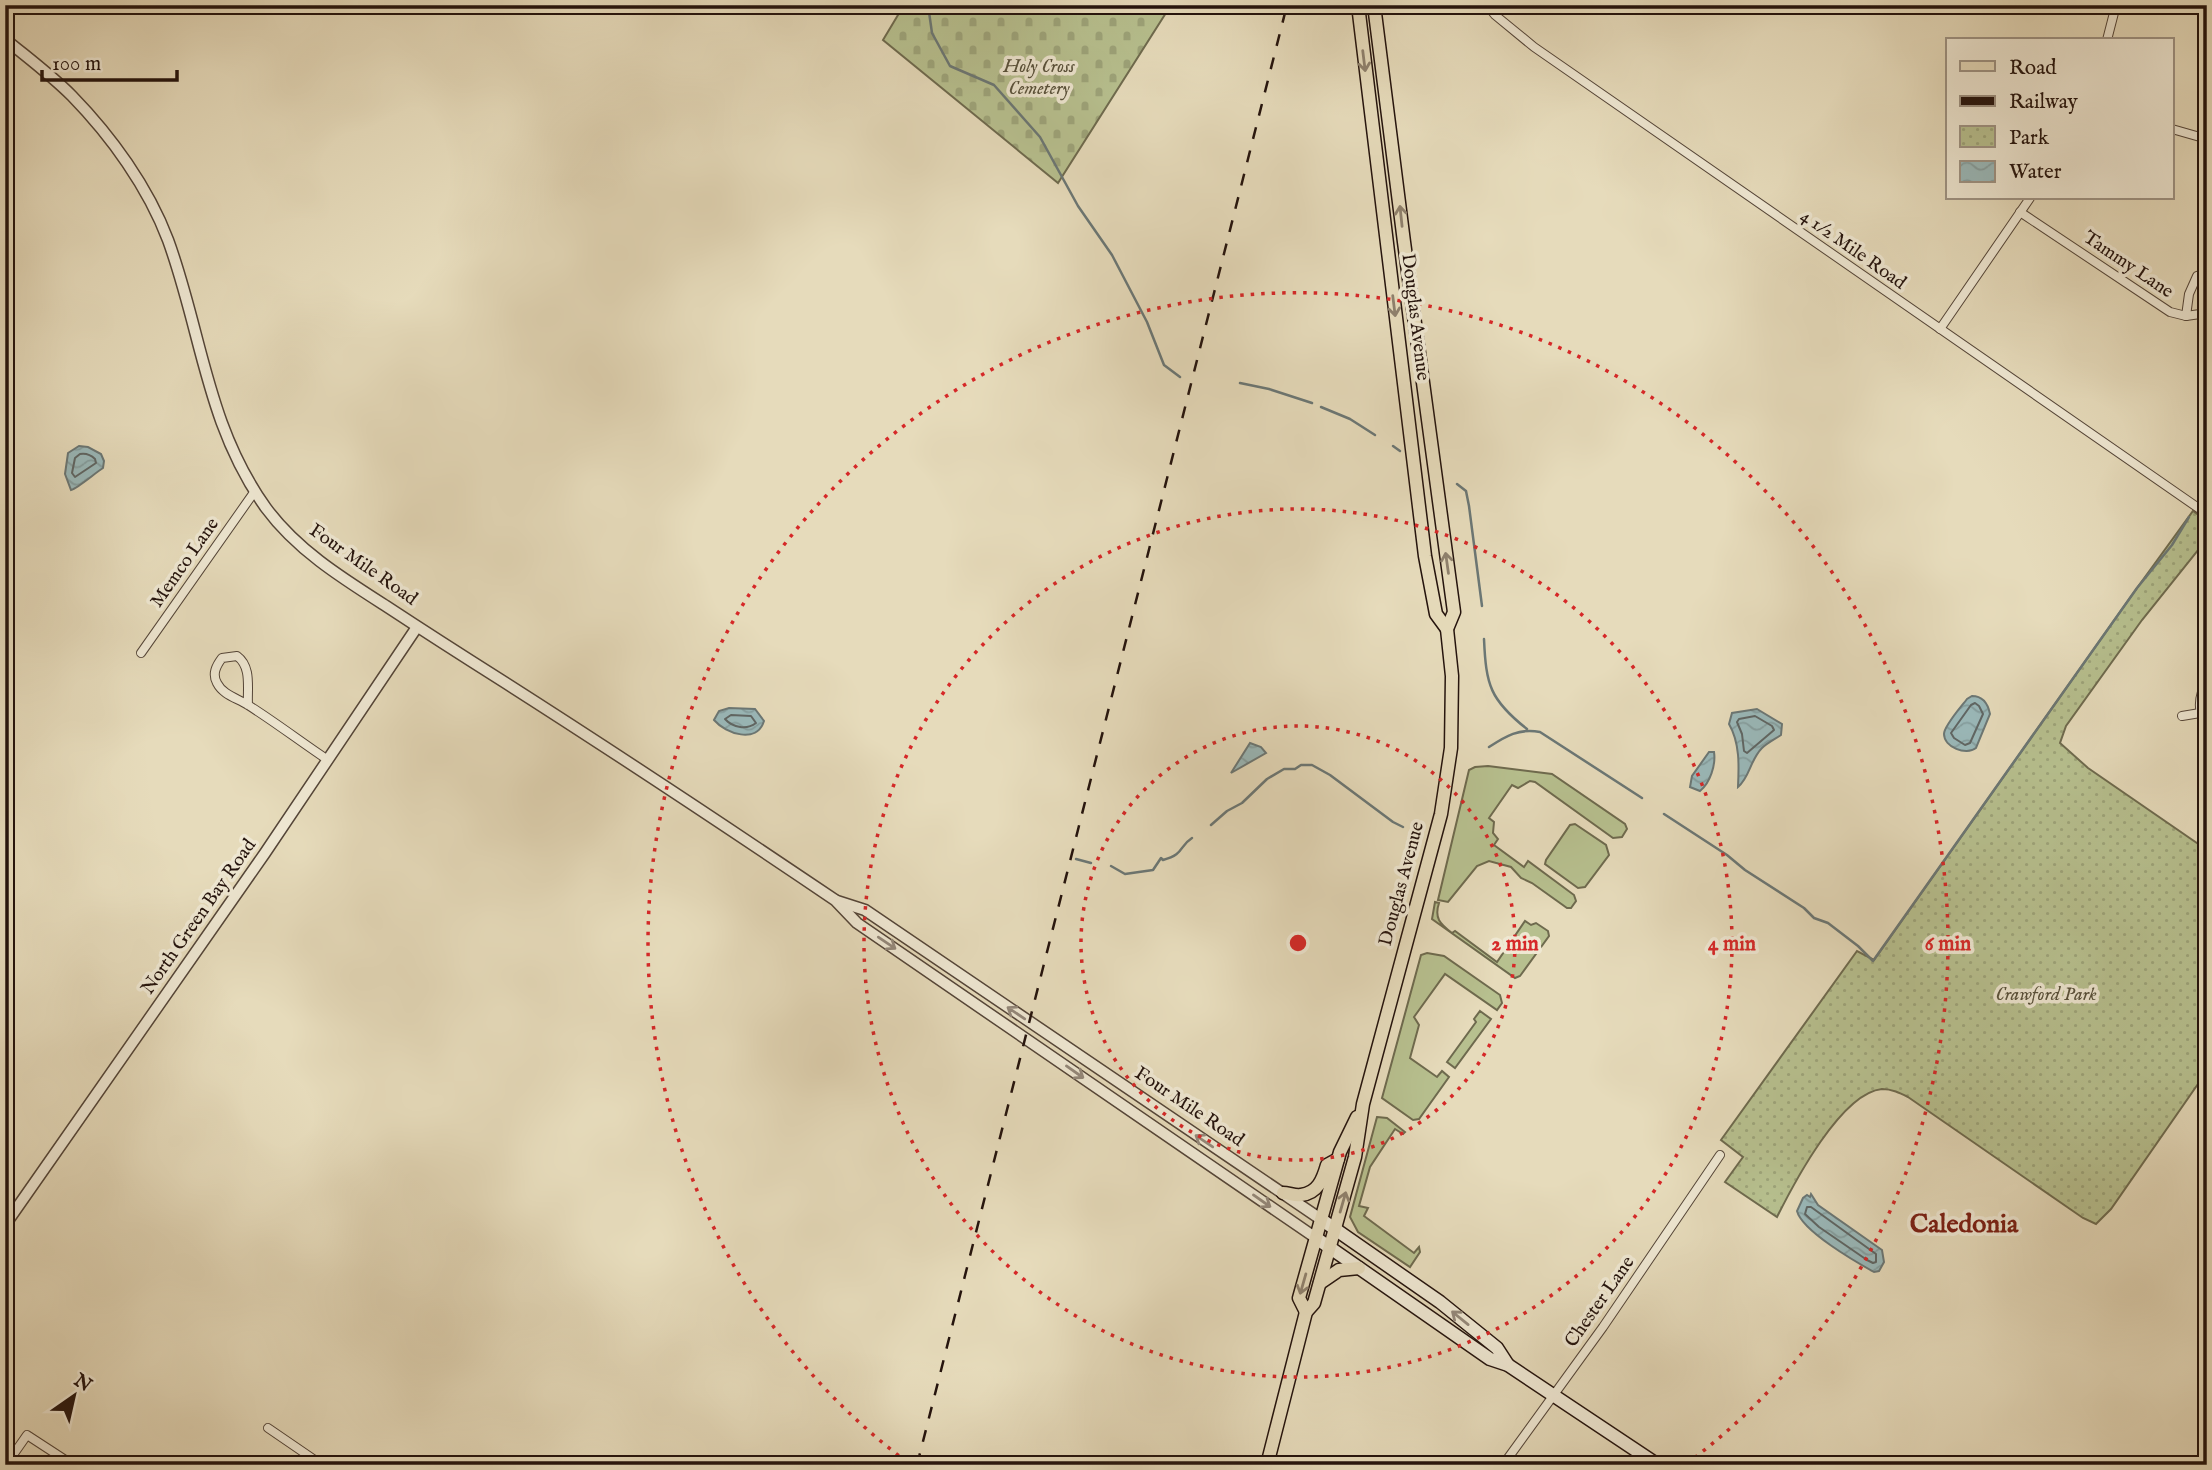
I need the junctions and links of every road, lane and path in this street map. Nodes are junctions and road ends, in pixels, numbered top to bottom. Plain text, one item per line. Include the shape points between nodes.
1 (1358, 5) edge
2 (1374, 5) edge
3 (1488, 5) edge
4 (2116, 5) edge
5 (2108, 38) edge
6 (5, 39) edge
7 (2174, 130) edge
8 (2207, 139) edge
9 (2029, 200) edge
10 (2020, 212) junction
11 (2207, 274) edge
12 (2207, 313) edge
13 (2186, 316) junction
14 (1940, 329) junction
15 (255, 491) junction
16 (2207, 514) edge
17 (417, 627) junction
18 (1447, 629) junction
19 (141, 653) dead end
20 (2207, 681) edge
21 (247, 705) junction
22 (2200, 713) junction
23 (2182, 716) dead end
24 (2207, 728) edge
25 (328, 760) junction
26 (835, 900) junction
27 (1363, 1104) junction
28 (1720, 1155) dead end
29 (1338, 1159) junction
30 (1283, 1193) junction
31 (1322, 1220) junction
32 (5, 1225) edge
33 (1335, 1229) junction
34 (1316, 1238) junction
35 (1330, 1247) junction
36 (1359, 1268) junction
37 (1320, 1283) junction
38 (1306, 1312) junction
39 (1508, 1365) junction
40 (1554, 1395) junction
41 (268, 1428) dead end
42 (6, 1465) edge
43 (73, 1465) edge
44 (322, 1465) edge
45 (1267, 1465) edge
46 (1503, 1465) edge
47 (1658, 1465) edge

1 -> 18 main road, Douglas Avenue via 1425,556 1436,614
18 -> 2 main road, Douglas Avenue via 1454,612
3 - 14 street, 4 1/2 Mile Road via 1534,47
4 - 5 street
6 - 15 street, Four Mile Road via 90,116 127,163 155,211 178,269 221,425
7 - 8 street
9 - 10 street
10 - 13 street, Tammy Lane via 2157,304
10 - 14 street
11 - 13 street, Tammy Lane via 2197,276 2193,283
12 - 13 street, Tammy Lane
14 - 16 street, 4 1/2 Mile Road
15 - 17 street, Four Mile Road via 305,550
15 - 19 street, Memco Lane
17 - 25 street, North Green Bay Road
17 - 26 street, Four Mile Road via 642,769
18 - 27 main road, Douglas Avenue via 1453,712 1447,781
20 - 22 street
21 - 21 street via 243,661 237,656 222,659 215,669 217,683
21 - 25 street
22 - 23 street
22 - 24 street
25 - 32 street, North Green Bay Road
30 -> 26 street, Four Mile Road via 865,910
26 -> 34 street, Four Mile Road via 857,923
27 - 29 main road, Douglas Avenue
33 -> 27 main road, Douglas Avenue via 1355,1157
28 - 40 street, Chester Lane
29 - 30 main road via 1327,1165 1314,1190
29 - 31 main road, Douglas Avenue
30 - 31 street, Four Mile Road
31 - 33 main road, Four Mile Road
31 - 34 main road, Douglas Avenue
33 - 35 main road, Douglas Avenue
39 -> 33 main road, Four Mile Road via 1497,1348 1440,1302
34 - 35 main road, Four Mile Road
34 -> 38 main road, Douglas Avenue via 1299,1298
35 - 36 main road, Four Mile Road
35 - 37 main road, Douglas Avenue
36 - 37 main road via 1339,1270
36 - 39 main road, Four Mile Road via 1490,1359
37 - 38 main road, Douglas Avenue
38 - 45 main road, Douglas Avenue
39 - 40 main road, Four Mile Road
40 - 46 street, Chester Lane
40 - 47 main road, Four Mile Road
41 - 44 street
42 - 43 street via 27,1435

